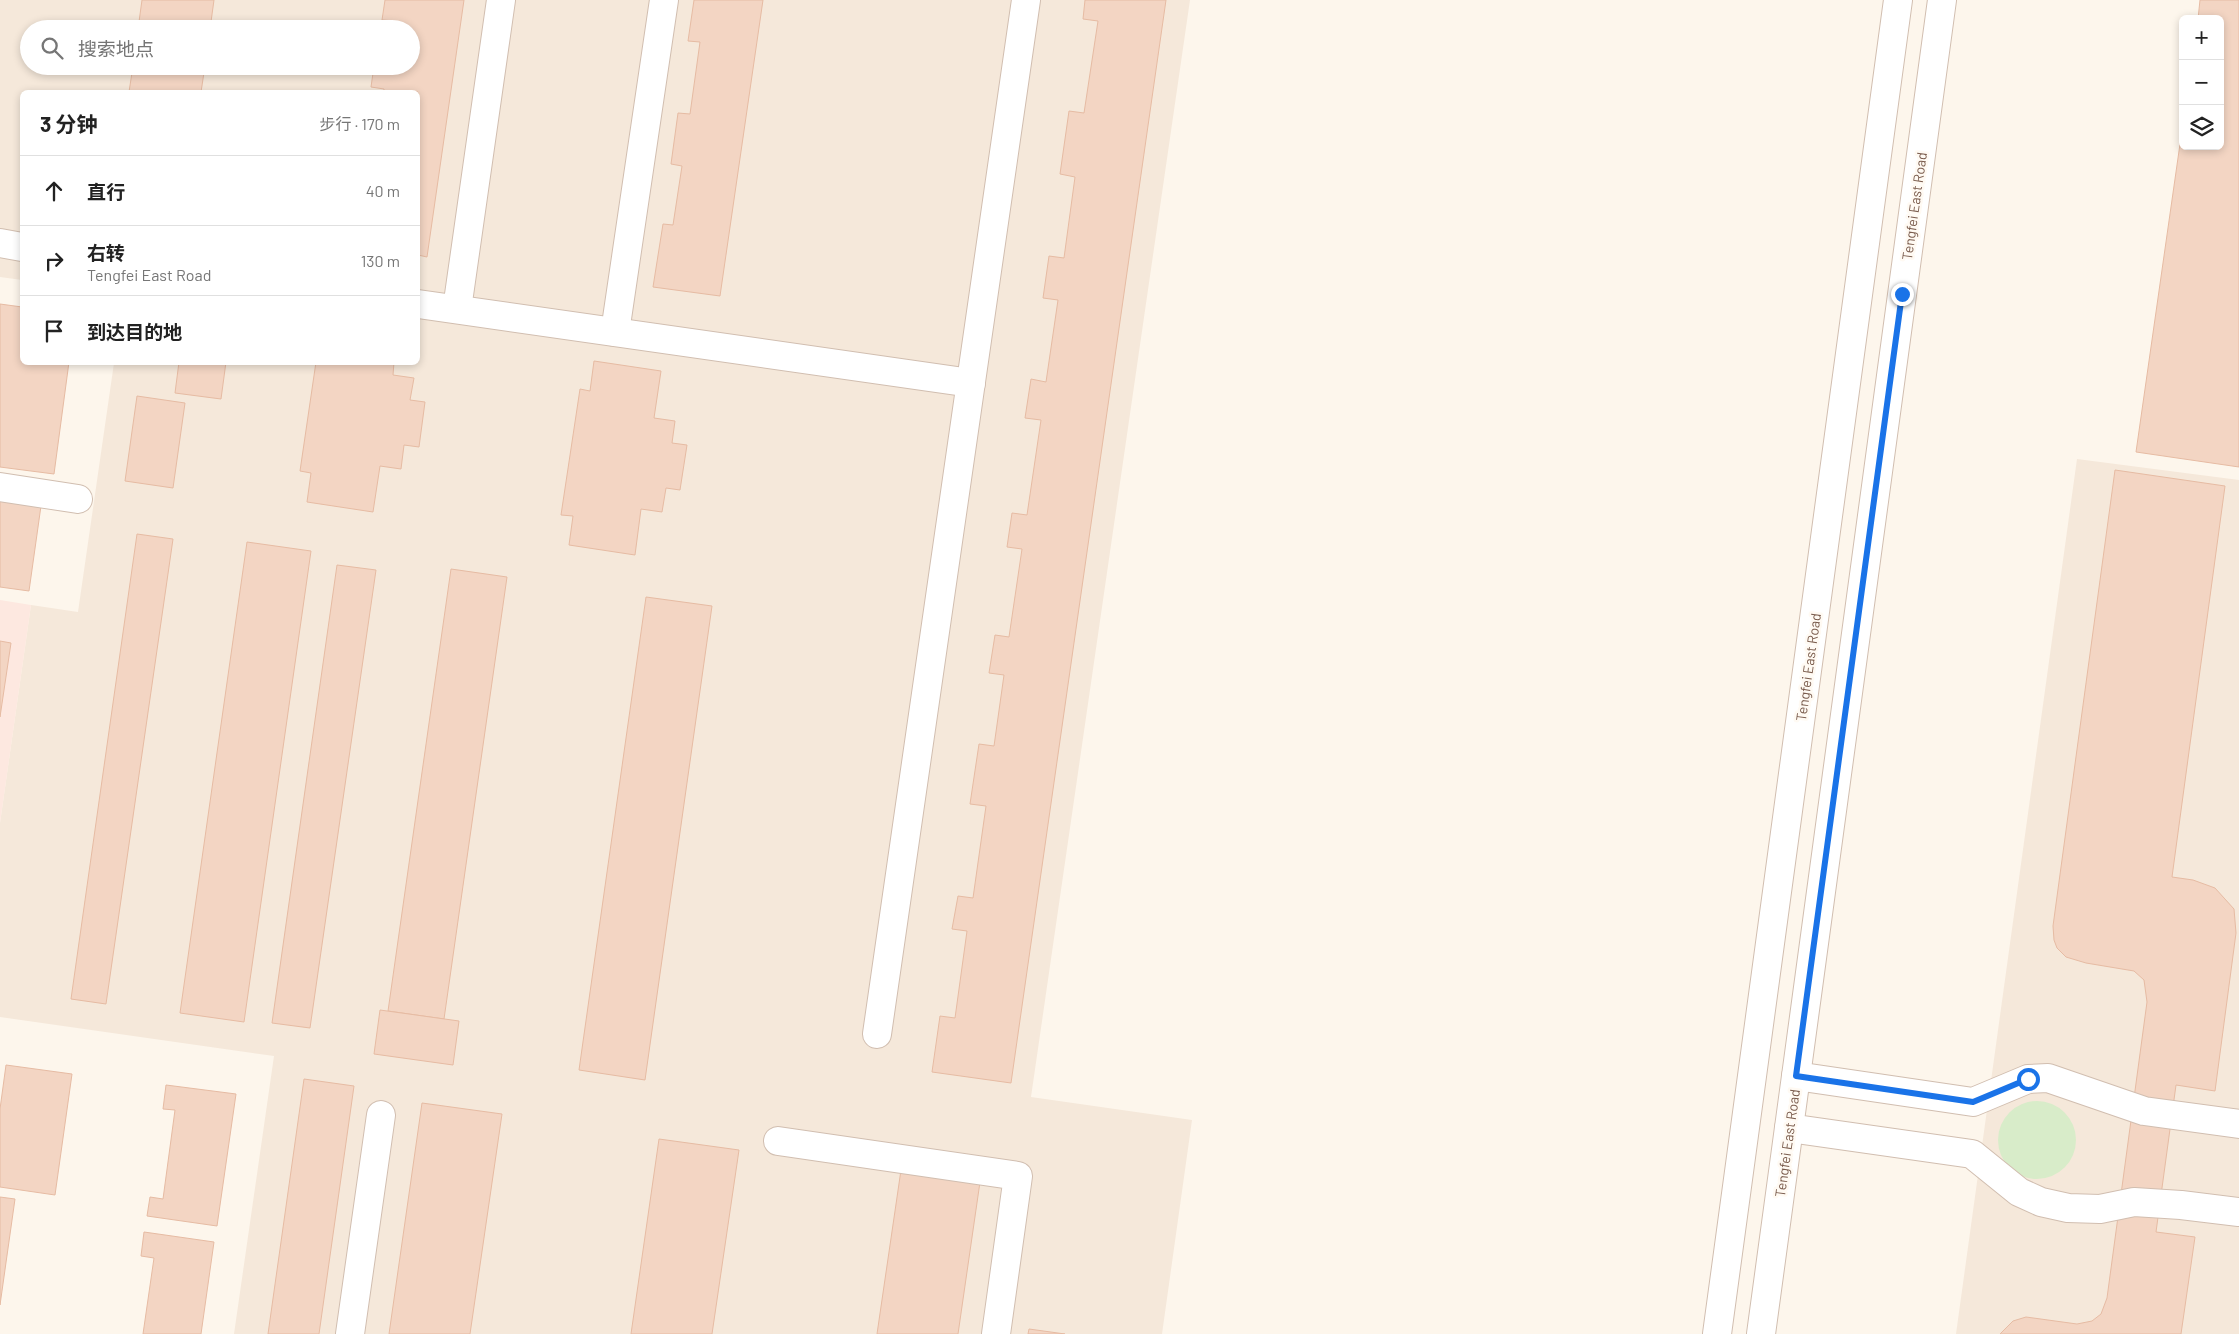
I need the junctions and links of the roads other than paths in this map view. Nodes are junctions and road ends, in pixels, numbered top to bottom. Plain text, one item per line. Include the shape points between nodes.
1 (501, 0) edge
2 (664, 0) edge
3 (1026, 0) edge
4 (1898, 0) edge
5 (1942, 0) edge
6 (0, 243) edge
7 (20, 246) edge
8 (420, 304) edge
9 (457, 309) junction
10 (615, 332) junction
11 (970, 383) junction
12 (0, 487) edge
13 (78, 499) dead end
14 (877, 1034) dead end
15 (1796, 1076) junction
16 (381, 1115) dead end
17 (2239, 1124) edge
18 (1789, 1128) junction
19 (778, 1142) dead end
20 (2239, 1212) edge
21 (350, 1334) edge
22 (996, 1334) edge
23 (1717, 1334) edge
24 (1761, 1334) edge

1 - 9 street
2 - 10 street
3 - 11 street
4 - 23 street, Tengfei East Road
5 - 15 street, Tengfei East Road
6 - 7 street
8 - 9 street
9 - 10 street
10 - 11 street
11 - 14 street
12 - 13 street
15 - 17 street via 1973,1102 2028,1079 2048,1078 2144,1110
15 - 18 street, Tengfei East Road
16 - 21 street
18 - 20 street via 1972,1154 2019,1192 2041,1202 2068,1208 2100,1208 2134,1202
18 - 24 street, Tengfei East Road
19 - 22 street via 1018,1176

